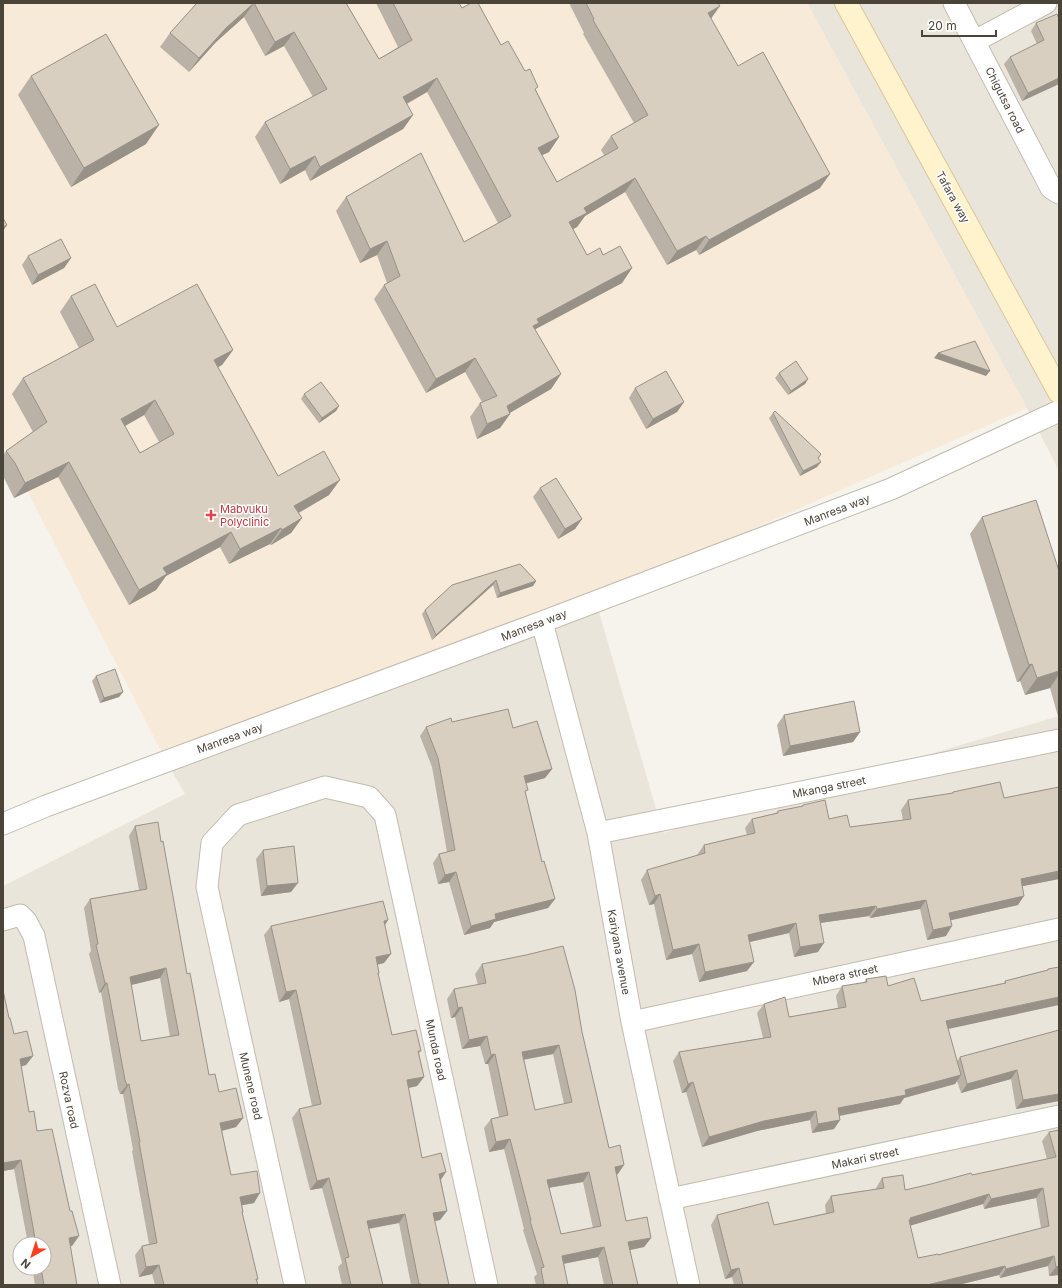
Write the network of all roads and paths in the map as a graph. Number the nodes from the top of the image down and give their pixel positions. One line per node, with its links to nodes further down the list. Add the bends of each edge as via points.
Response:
1 (846, 3): 6 (street, Tafara way)
2 (954, 3): 4 (street, Chigutsa road)
3 (1046, 3): 4 (street)
4 (975, 41): 5 (street, Chigutsa road, via 1051,188)
5 (1059, 193)
6 (1059, 392)
7 (1059, 411): 8 (street, Manresa way, via 891,489)
8 (542, 622): 11 (street, Manresa way); 12 (street, Kariyana avenue)
9 (1059, 740): 12 (street, Mkanga street)
10 (385, 815): 19 (street, Munene road, via 369,797 325,787 238,815 212,843 207,887); 20 (street, Munda road)
11 (3, 824)
12 (598, 833): 15 (street, Kariyana avenue)
13 (13, 919): 18 (street, Rozva road, via 30,928 34,936)
14 (1059, 930): 15 (street, Mbera street)
15 (632, 1022): 17 (street, Kariyana avenue)
16 (1059, 1116): 17 (street, Makari street)
17 (670, 1199): 21 (street, Kariyana avenue)
18 (110, 1285)
19 (295, 1285)
20 (487, 1285)
21 (689, 1285)

